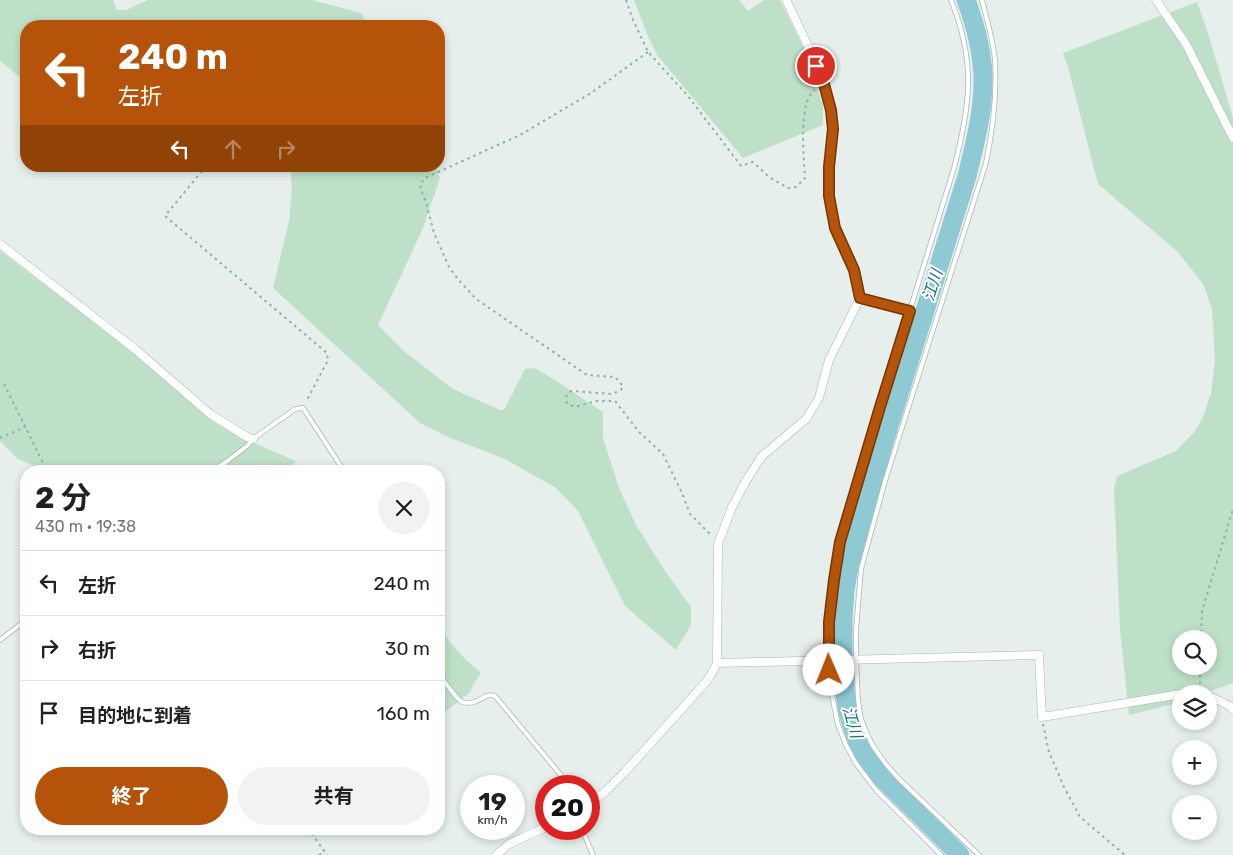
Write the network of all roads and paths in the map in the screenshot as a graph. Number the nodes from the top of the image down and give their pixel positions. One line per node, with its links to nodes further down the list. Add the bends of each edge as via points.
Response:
1 (626, 0): 6 (path)
2 (787, 0): 7 (street)
3 (951, 0): 14 (lane, via 967,63 963,132)
4 (982, 0): 29 (lane, via 990,32 996,86 992,136 885,481 861,569)
5 (1156, 0): 8 (street, via 1186,44)
6 (648, 52): 7 (path, via 688,96 741,166 753,162 788,188 796,187 805,178 806,102 812,92); 9 (path, via 590,93 520,135)
7 (824, 84): 13 (street, via 833,129 829,196 835,228 854,270)
8 (1233, 138)
9 (445, 169)
10 (201, 172): 16 (path, via 165,216 327,353 328,360)
11 (438, 172): 24 (path, via 425,178 420,184 421,190 434,233 457,278 476,298 587,375 616,377 623,386 612,394 572,391 565,398 575,407 596,400 616,401 639,432 663,454 690,514)
12 (0, 244): 19 (street, via 135,349 210,414)
13 (860, 298): 14 (lane); 24 (street, via 830,360 819,398 806,419 760,457 732,507)
14 (910, 311): 28 (lane, via 840,542 829,622)
15 (4, 384): 17 (path)
16 (303, 408): 19 (lane, via 295,409); 22 (lane)
17 (25, 427): 18 (path); 20 (path)
18 (0, 438)
19 (252, 439): 21 (lane)
20 (44, 465)
21 (221, 465)
22 (340, 465)
23 (1233, 509): 26 (path, via 1202,611)
24 (718, 544): 30 (street)
25 (20, 625): 27 (lane)
26 (1201, 630)
27 (0, 640)
28 (830, 660): 29 (street); 30 (street); 46 (lane, via 838,725 855,762 876,790)
29 (854, 660): 35 (street, via 1039,655); 47 (lane, via 862,719 873,746 899,779)
30 (717, 663): 37 (street, via 706,682)
31 (445, 682): 36 (lane, via 462,702 472,703 487,695 495,696)
32 (1172, 696): 35 (street)
33 (1217, 700): 34 (street)
34 (1233, 710)
35 (1042, 717): 48 (path, via 1049,752 1080,817)
36 (561, 775)
37 (600, 796)
38 (535, 832): 44 (street, via 509,844)
39 (312, 835): 41 (path)
40 (587, 840): 45 (lane)
41 (325, 851): 42 (path); 43 (path)
42 (319, 855)
43 (327, 855)
44 (496, 855)
45 (593, 855)
46 (941, 855)
47 (979, 855)
48 (1126, 855)

